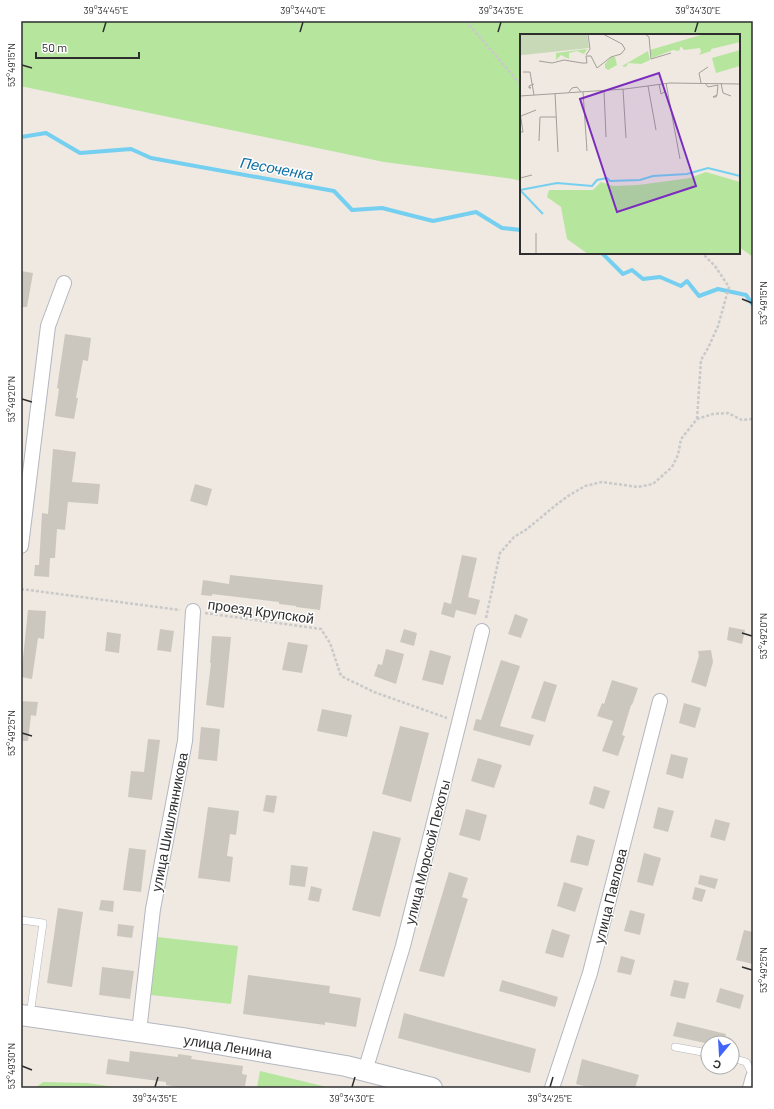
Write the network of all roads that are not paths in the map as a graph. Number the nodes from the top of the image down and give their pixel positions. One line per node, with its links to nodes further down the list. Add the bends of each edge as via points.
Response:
1 (64, 283): 2 (street, via 48,326)
2 (21, 546)
3 (193, 611): 8 (street, улица Шишлянникова, via 185,741 153,908)
4 (482, 631): 12 (street, улица Морской Пехоты, via 403,946)
5 (660, 701): 15 (street, улица Павлова, via 590,973)
6 (21, 920): 7 (lane, via 43,923)
7 (26, 1016): 8 (street, улица Ленина)
8 (139, 1032): 12 (street, улица Ленина)
9 (675, 1047): 10 (lane)
10 (700, 1052)
11 (740, 1060): 13 (lane, via 746,1062)
12 (365, 1070): 14 (street, улица Ленина)
13 (753, 1076): 16 (street)
14 (432, 1088)
15 (552, 1088)
16 (750, 1088)

